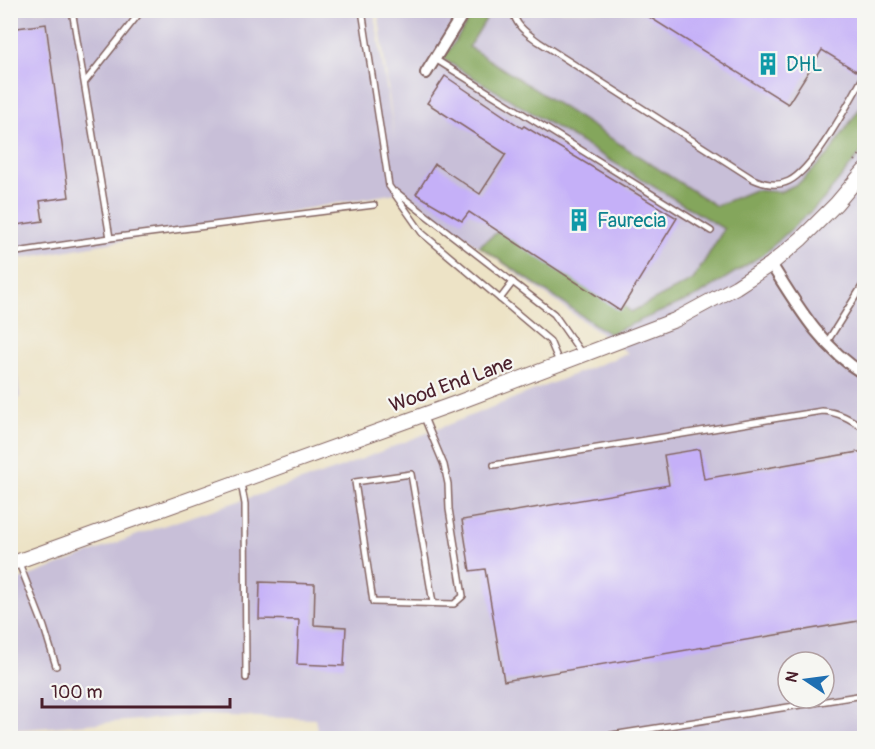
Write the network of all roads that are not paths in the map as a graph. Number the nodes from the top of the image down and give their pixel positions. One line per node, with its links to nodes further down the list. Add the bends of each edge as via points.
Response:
1 (72, 10): 9 (lane)
2 (142, 10): 9 (lane)
3 (362, 10): 11 (lane)
4 (465, 10): 6 (street)
5 (513, 10): 8 (lane, via 524,31 539,42 765,184 789,181 813,159)
6 (435, 59): 7 (street); 13 (lane)
7 (426, 73)
8 (864, 76)
9 (85, 82): 14 (lane)
10 (864, 171): 16 (street, Wood End Lane, via 801,239)
11 (389, 186): 17 (lane); 19 (lane, via 422,233)
12 (374, 205): 14 (lane)
13 (711, 231)
14 (110, 238): 15 (lane)
15 (10, 253)
16 (771, 264): 20 (street); 21 (street, Wood End Lane, via 685,315)
17 (513, 282): 19 (lane); 21 (lane, via 554,314)
18 (864, 283): 20 (lane)
19 (500, 299): 22 (lane, via 550,341)
20 (826, 343): 23 (street)
21 (579, 351): 22 (street, Wood End Lane)
22 (560, 363): 24 (street, Wood End Lane)
23 (864, 374)
24 (423, 415): 27 (street, Wood End Lane); 29 (lane, via 444,465 463,596 454,604)
25 (864, 428): 26 (lane, via 845,416 822,411)
26 (494, 465)
27 (241, 481): 28 (street, Wood End Lane); 31 (lane, via 245,504)
28 (15, 563): 30 (lane, via 44,627)
29 (433, 603): 29 (lane, via 411,474 355,482 373,602)
30 (56, 666)
31 (246, 678)
32 (864, 695): 33 (lane)
33 (593, 738)

